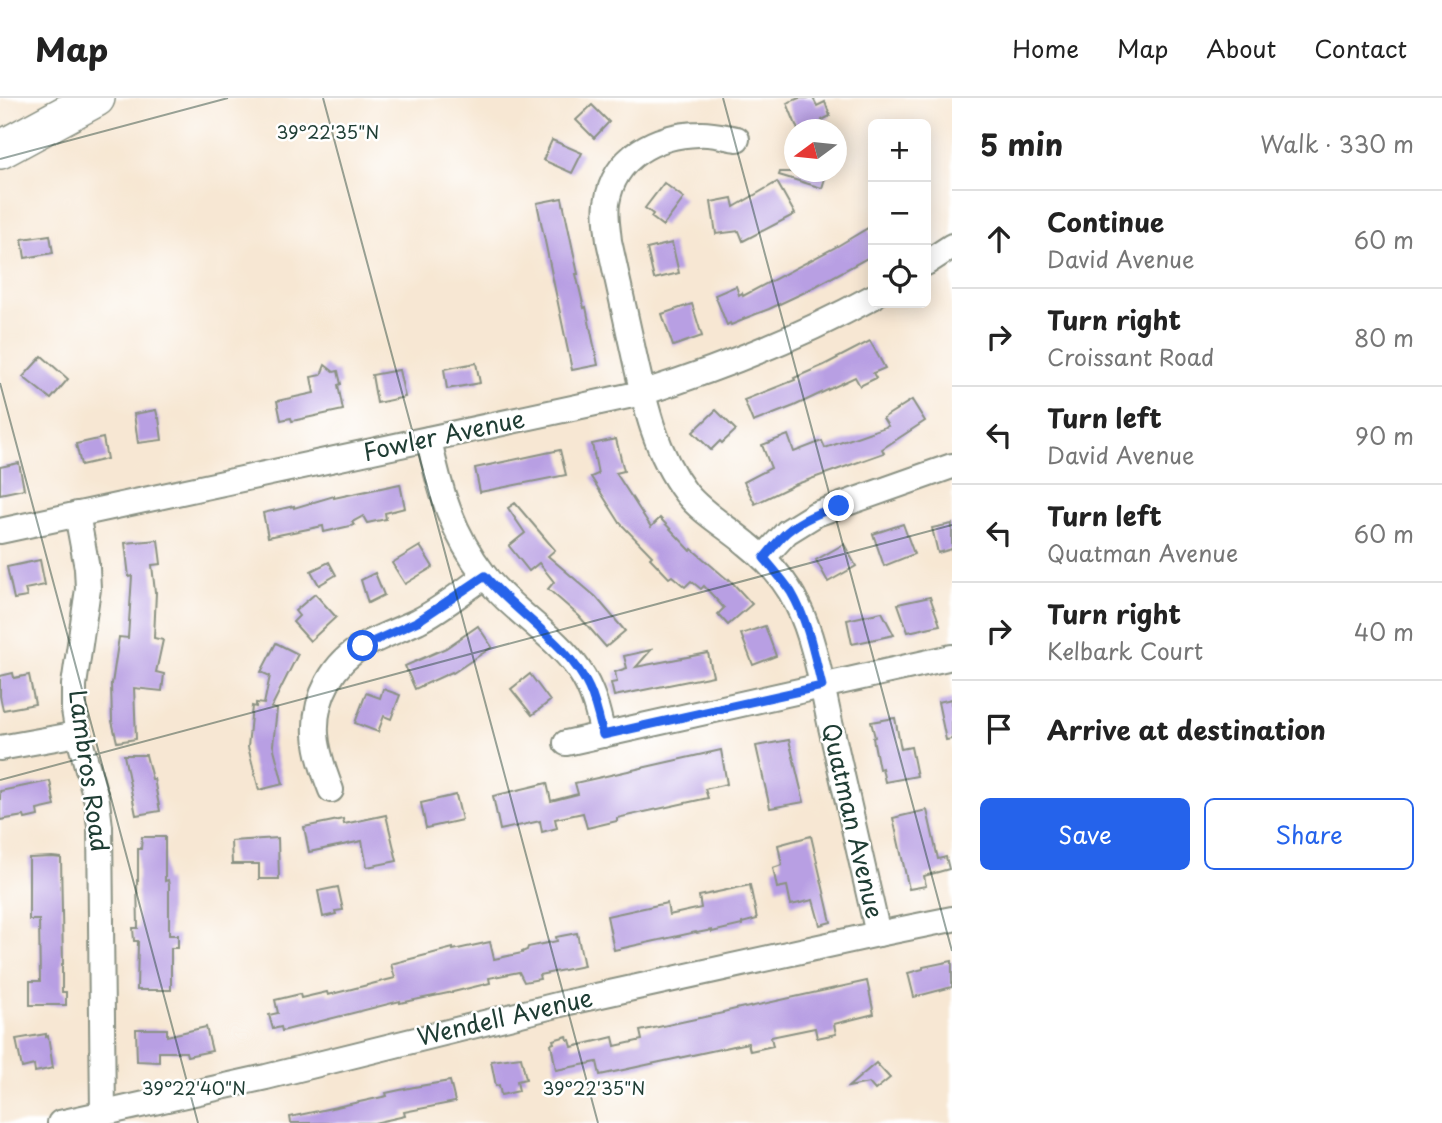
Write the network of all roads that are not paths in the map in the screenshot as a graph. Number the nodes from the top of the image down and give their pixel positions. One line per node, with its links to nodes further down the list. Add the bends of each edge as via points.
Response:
1 (96, 98): 3 (highway)
2 (737, 139): 7 (street, Quatman Avenue, via 702,134 655,142 630,159 611,187 606,203 609,241)
3 (0, 150)
4 (952, 246): 5 (street)
5 (931, 260)
6 (868, 300): 7 (street, Fowler Avenue, via 765,350)
7 (642, 393): 8 (street, Fowler Avenue); 12 (street, Quatman Avenue, via 653,433 687,495)
8 (429, 439): 10 (street, Fowler Avenue); 13 (street, via 454,526)
9 (952, 466): 12 (street, via 816,514 787,532)
10 (77, 514): 11 (street, Fowler Avenue); 16 (street, Lambros Road, via 88,589 74,685)
11 (0, 531)
12 (764, 558): 15 (street, Quatman Avenue, via 799,607)
13 (485, 576): 17 (street, via 579,669 597,707); 20 (street, via 418,621 363,646 332,674 316,715 322,766)
14 (952, 657): 15 (street)
15 (822, 686): 17 (street); 22 (street, Quatman Avenue)
16 (78, 734): 19 (street); 23 (street, Lambros Road, via 100,827)
17 (603, 735): 18 (street)
18 (566, 743)
19 (0, 748)
20 (331, 790)
21 (952, 919): 22 (street, Wendell Avenue)
22 (878, 934): 23 (street, Wendell Avenue, via 569,1002)
23 (103, 1114): 24 (street, Wendell Avenue)
24 (60, 1123)

